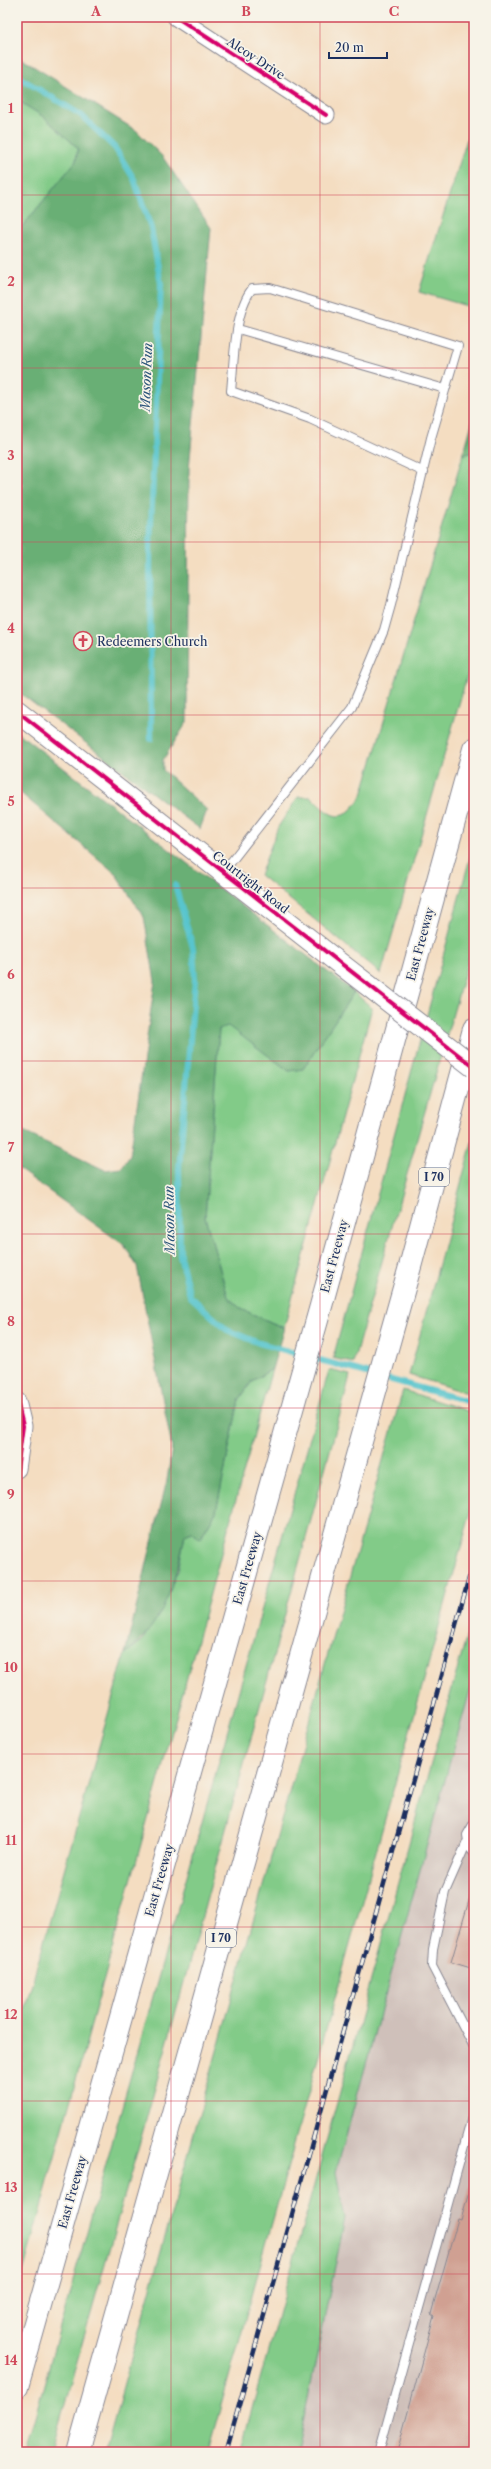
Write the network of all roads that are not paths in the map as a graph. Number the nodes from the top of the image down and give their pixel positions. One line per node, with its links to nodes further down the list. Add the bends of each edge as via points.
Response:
1 (176, 17): 2 (street, Alcoy Drive)
2 (326, 115)
3 (238, 329): 4 (lane); 4 (lane, via 252,288 270,288 458,346); 5 (lane, via 231,392 310,419)
4 (445, 389): 5 (lane)
5 (424, 472): 8 (lane, via 384,630 352,707)
6 (17, 711): 8 (street, Courtright Road)
7 (474, 748): 18 (highway, East Freeway, via 321,1306)
8 (223, 872): 10 (street, Courtright Road, bridge)
9 (474, 1029): 19 (highway, I 70)
10 (474, 1067)
11 (17, 1401): 12 (street, via 23,1426)
12 (17, 1469)
13 (474, 1823): 14 (lane, via 468,1829)
14 (467, 1842): 15 (lane); 16 (lane, via 444,1892 432,1966)
15 (474, 1853)
16 (474, 2047)
17 (474, 2110): 20 (lane)
18 (17, 2387)
19 (78, 2452)
20 (380, 2452)

